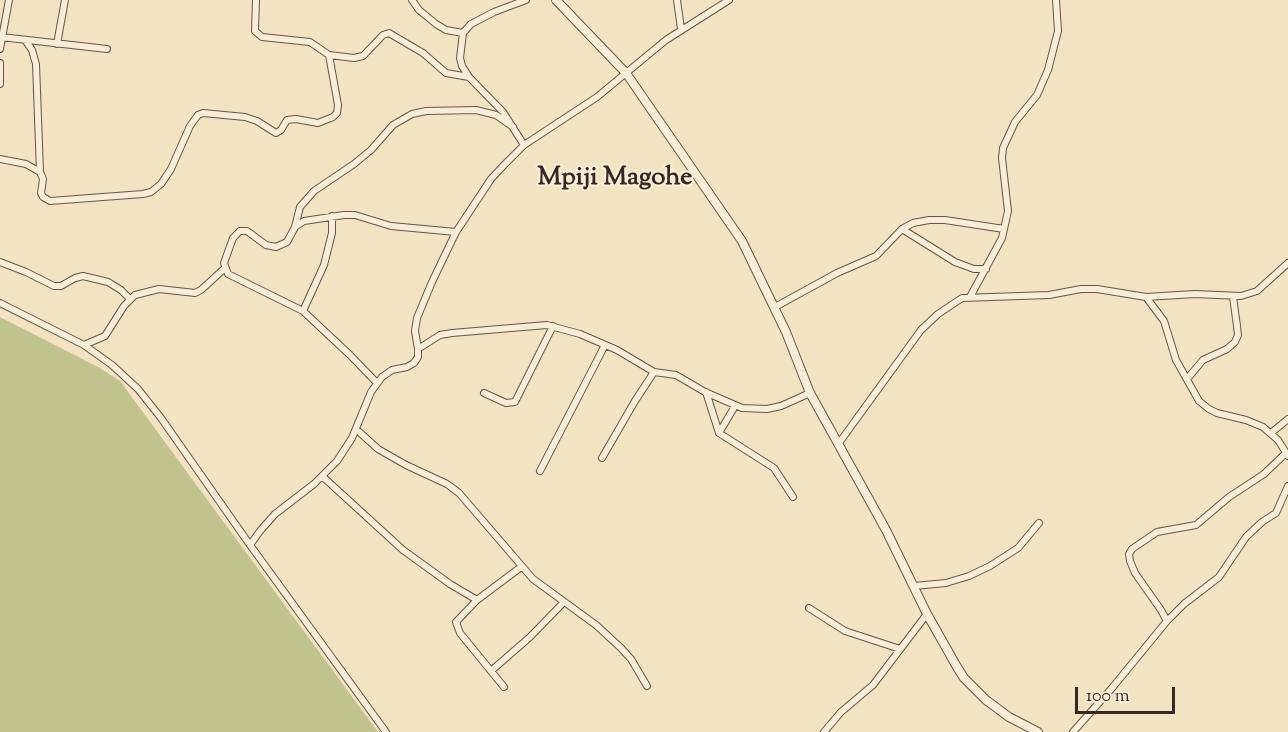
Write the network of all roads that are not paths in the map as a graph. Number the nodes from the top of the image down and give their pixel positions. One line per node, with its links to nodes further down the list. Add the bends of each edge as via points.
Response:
1 (9, 0): 12 (street)
2 (65, 0): 14 (street)
3 (256, 0): 17 (street, via 255,28 259,36 310,42)
4 (412, 0): 11 (street, via 441,28)
5 (526, 0): 11 (street, via 484,17)
6 (556, 0): 19 (street)
7 (677, 0): 10 (street)
8 (729, 0): 10 (street)
9 (1056, 0): 29 (street, via 1058,31 1048,70 1003,148 1008,211)
10 (681, 29): 19 (street)
11 (464, 33): 20 (street, via 460,58)
12 (1, 37): 13 (street); 15 (street)
13 (25, 40): 14 (street); 25 (street, via 36,64)
14 (57, 44): 16 (street)
15 (0, 49)
16 (107, 49)
17 (329, 55): 20 (street, via 363,56 382,35 389,33 415,47 446,73); 25 (street, via 337,113 318,123 287,120 276,133 245,117 198,115 161,184 151,192 50,201 41,193)
18 (0, 63): 21 (street)
19 (626, 73): 23 (street); 40 (street, via 733,226)
20 (469, 77): 22 (street)
21 (0, 84)
22 (513, 127): 23 (street); 27 (street, via 496,115 476,110 412,114 393,125 354,164 314,191 300,207)
23 (524, 145): 30 (street, via 491,179)
24 (0, 159): 25 (street)
25 (40, 172)
26 (332, 216): 27 (street, via 310,219); 30 (street, via 354,215 392,226); 41 (street, via 324,265)
27 (295, 227): 33 (street, via 287,242 276,247 240,231 233,238)
28 (902, 229): 29 (street, via 929,220); 34 (street, via 955,262); 40 (street, via 876,256)
29 (1004, 229): 34 (street)
30 (456, 232): 45 (street, via 417,318)
31 (0, 262): 38 (street, via 54,286 83,276 108,282)
32 (1288, 263): 37 (street, via 1257,291)
33 (225, 268): 38 (street, via 195,293 159,289); 41 (street, via 233,278)
34 (986, 269): 35 (street)
35 (970, 297): 36 (street, via 1022,297 1097,289); 57 (street, via 952,304 921,330)
36 (1146, 297): 37 (street); 47 (street, via 1164,321)
37 (1233, 297): 47 (street, via 1238,335 1235,342 1203,360)
38 (130, 299): 43 (street, via 105,336)
39 (0, 303): 43 (street)
40 (775, 307): 51 (street)
41 (303, 311): 48 (street)
42 (553, 326): 44 (street); 45 (street, via 440,335); 50 (street, via 515,402 506,403)
43 (84, 345): 65 (street, via 126,378 150,404)
44 (605, 345): 46 (street); 60 (street)
45 (418, 349): 48 (street, via 418,357 411,365 388,372)
46 (654, 372): 49 (street, via 676,375); 59 (street)
47 (1186, 379): 56 (street, via 1209,409 1254,423)
48 (376, 383): 54 (street)
49 (705, 392): 52 (street); 55 (street)
50 (484, 393)
51 (810, 393): 52 (street, via 767,409); 57 (street)
52 (735, 406): 55 (street)
53 (1288, 419): 56 (street)
54 (356, 429): 61 (street, via 346,448); 66 (street, via 378,449 459,493)
55 (719, 433): 63 (street, via 774,468)
56 (1271, 433): 58 (street)
57 (840, 443): 67 (street)
58 (1287, 454): 72 (street, via 1196,525 1156,532 1132,549 1129,554 1135,573)
59 (602, 458)
60 (540, 471)
61 (322, 476): 65 (street, via 275,514); 68 (street, via 404,550)
62 (1288, 486): 72 (street, via 1276,513 1246,537 1219,577)
63 (793, 497)
64 (1039, 523): 67 (street, via 1018,548 990,566 946,583)
65 (250, 545): 77 (street)
66 (521, 567): 68 (street); 69 (street)
67 (914, 586): 71 (street)
68 (477, 600): 74 (street, via 456,622 460,633)
69 (564, 602): 74 (street); 75 (street, via 621,648)
70 (809, 608): 73 (street, via 845,631)
71 (927, 614): 73 (street); 79 (street, via 974,689 1009,717)
72 (1167, 621): 80 (street)
73 (900, 649): 78 (street, via 873,685)
74 (491, 671): 76 (street)
75 (647, 686)
76 (504, 687)
77 (386, 732)
78 (824, 732)
79 (1038, 732)
80 (1073, 732)

